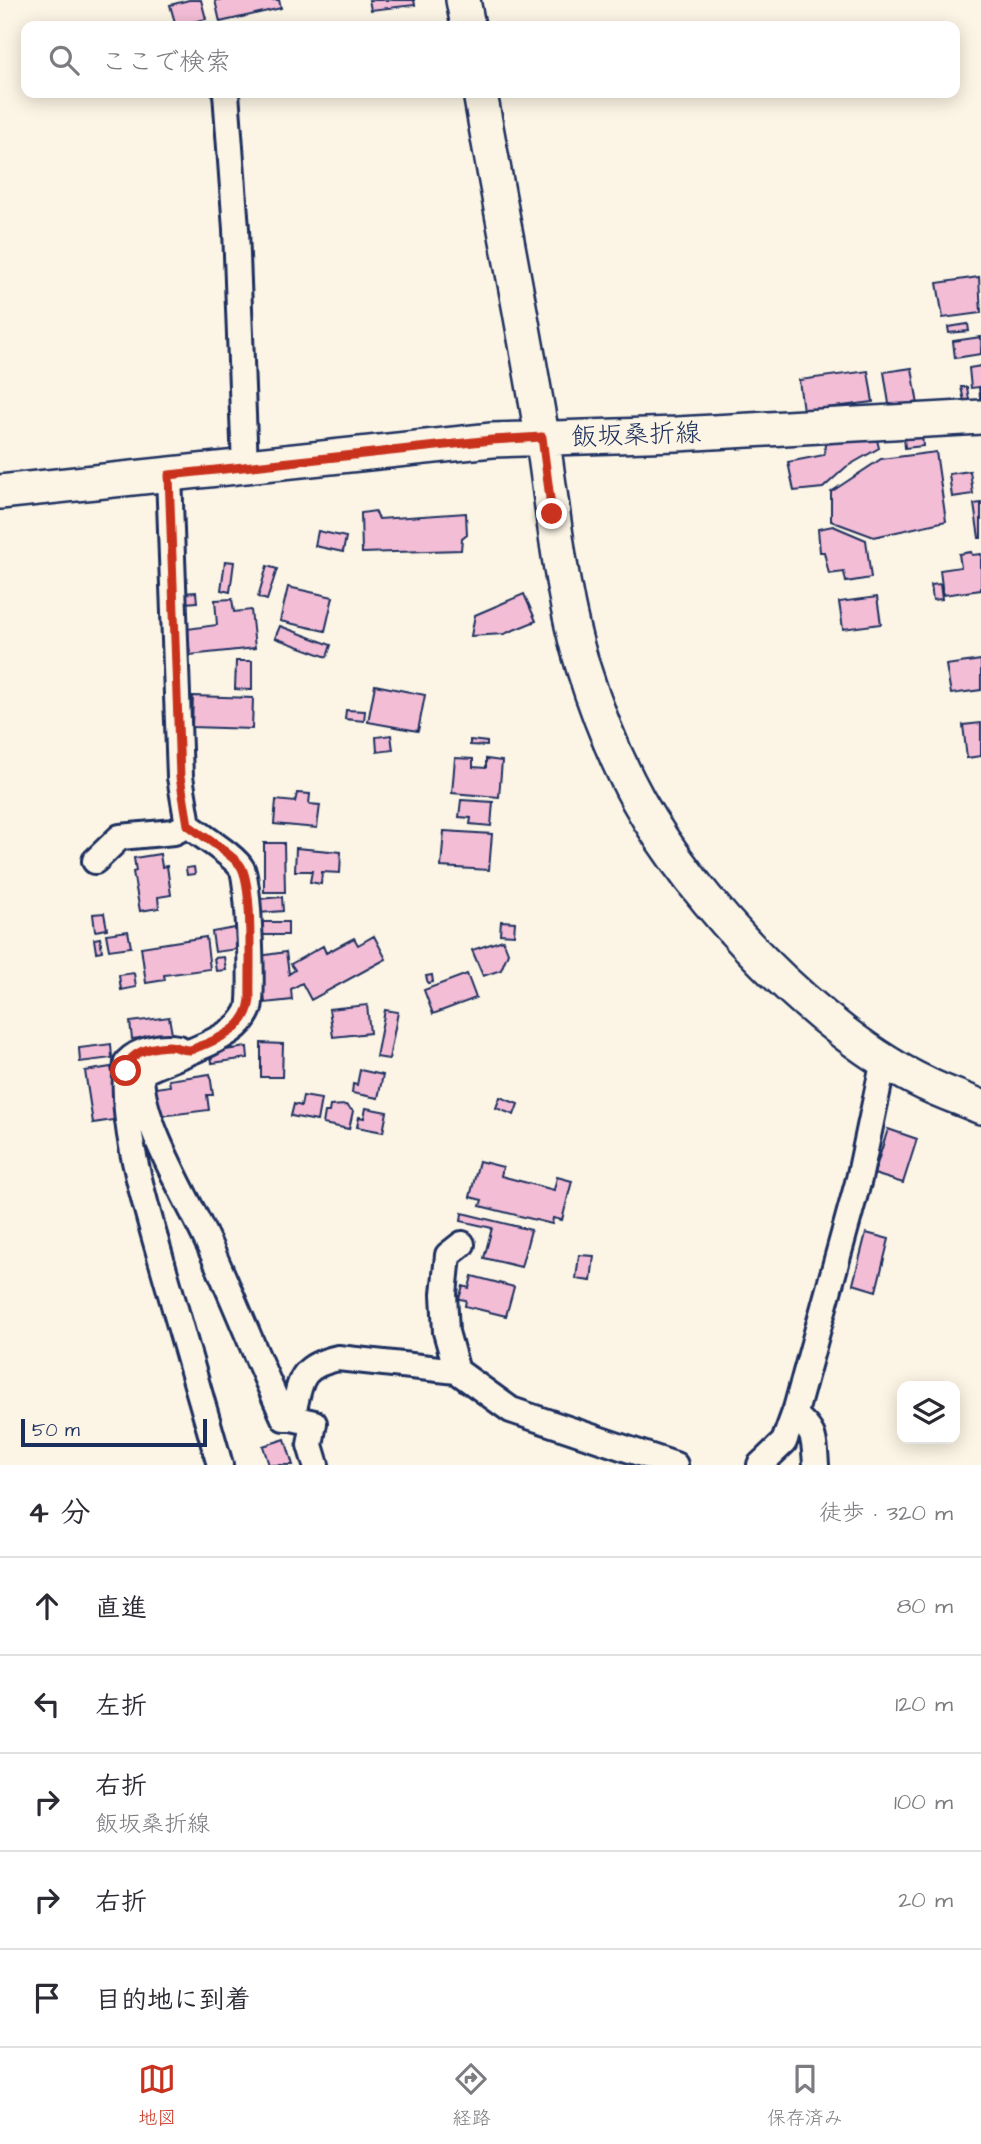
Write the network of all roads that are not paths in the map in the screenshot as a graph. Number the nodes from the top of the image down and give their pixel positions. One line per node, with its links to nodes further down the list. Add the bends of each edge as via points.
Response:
1 (463, 0): 2 (street)
2 (467, 21)
3 (226, 98): 7 (street)
4 (481, 98): 6 (street)
5 (981, 416): 6 (street, 飯坂桑折線)
6 (542, 437): 7 (street, 飯坂桑折線); 13 (street, via 565,592 582,664 638,801 732,928 825,1018)
7 (246, 467): 8 (street, 飯坂桑折線)
8 (169, 475): 9 (street, 飯坂桑折線); 10 (street, via 180,777)
9 (0, 492)
10 (188, 825): 11 (street, via 174,832 120,837); 12 (street, via 231,857 244,874 250,1000 234,1029)
11 (95, 861)
12 (190, 1050): 18 (street, via 145,1071 141,1076 144,1104 284,1418); 19 (street, via 169,1046 133,1055 124,1082 136,1162 155,1238)
13 (884, 1060): 14 (street); 17 (street, via 859,1179)
14 (981, 1107)
15 (462, 1244): 16 (street, via 448,1255 444,1294 446,1332)
16 (457, 1371): 18 (street, via 338,1358 322,1362 304,1373); 21 (street, via 510,1410)
17 (794, 1415): 22 (street, via 784,1442); 23 (street, via 813,1436)
18 (292, 1418): 20 (street, via 314,1423 310,1445)
19 (220, 1465)
20 (316, 1465)
21 (675, 1465)
22 (760, 1465)
23 (816, 1465)

